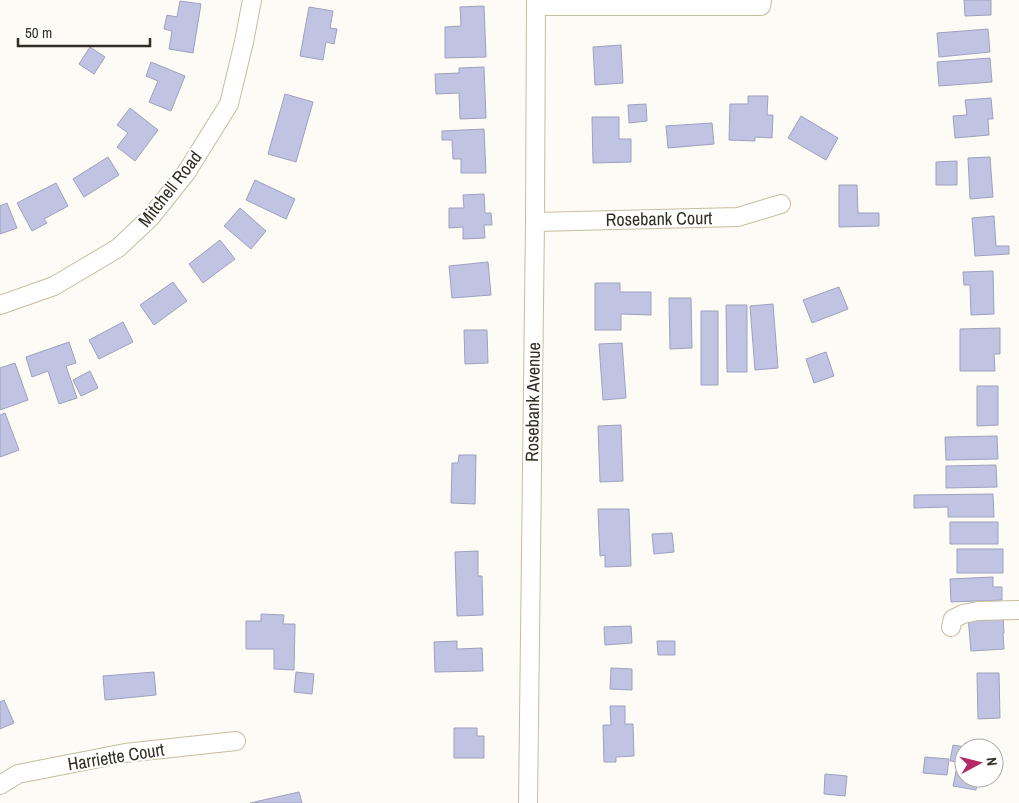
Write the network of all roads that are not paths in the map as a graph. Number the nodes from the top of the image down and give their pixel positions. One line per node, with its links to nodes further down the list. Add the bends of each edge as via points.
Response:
1 (252, 0): 6 (street, Mitchell Road, via 229,104 186,173 150,218 118,248 54,286)
2 (762, 0): 3 (street, via 761,6)
3 (536, 3): 5 (street, Rosebank Avenue)
4 (781, 204): 5 (street, Rosebank Court, via 738,217)
5 (535, 222): 11 (street, Rosebank Avenue)
6 (0, 305)
7 (1019, 610): 8 (street, via 963,614 953,619)
8 (951, 627)
9 (236, 741): 10 (street, Harriette Court, via 125,752 18,774)
10 (0, 785)
11 (528, 803)

